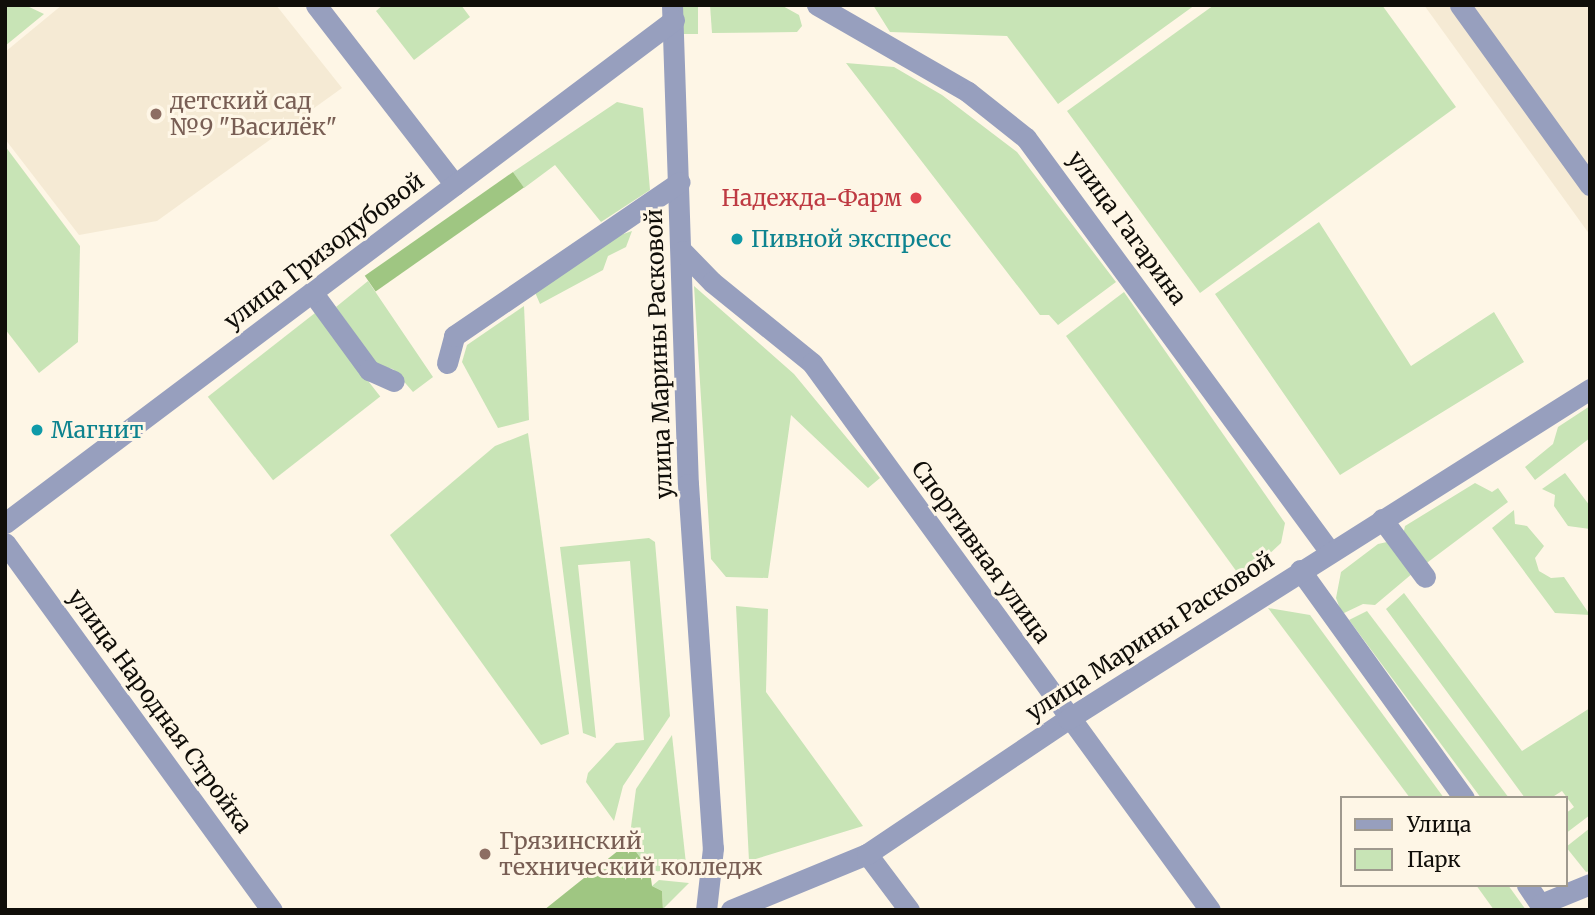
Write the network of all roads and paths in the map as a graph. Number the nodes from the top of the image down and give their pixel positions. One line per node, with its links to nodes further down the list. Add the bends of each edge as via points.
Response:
1 (316, 5): 6 (street)
2 (817, 5): 16 (street, улица Гагарина, via 968,92 1026,138)
3 (1460, 5): 7 (street)
4 (673, 13): 5 (street, улица Марины Расковой); 6 (street, улица Гризодубовой)
5 (680, 182): 8 (street, улица Марины Расковой); 10 (street, via 454,336)
6 (455, 185): 9 (street, улица Гризодубовой)
7 (1590, 185)
8 (682, 251): 19 (street, Спортивная улица, via 712,282 812,363); 26 (street, улица Марины Расковой, via 689,498 713,848)
9 (312, 292): 11 (street, via 369,370); 14 (street, улица Гризодубовой)
10 (447, 363)
11 (394, 381)
12 (1590, 389): 13 (street, улица Марины Расковой)
13 (1382, 519): 16 (street, улица Марины Расковой); 18 (street)
14 (5, 523)
15 (5, 543): 25 (street, улица Народная Стройка)
16 (1330, 552): 17 (street, улица Марины Расковой)
17 (1300, 570): 19 (street, улица Марины Расковой); 20 (street)
18 (1425, 577)
19 (1068, 719): 21 (street, улица Марины Расковой); 29 (street, Спортивная улица)
20 (1463, 796)
21 (867, 854): 27 (street, улица Марины Расковой); 28 (street)
22 (1590, 884): 24 (street)
23 (1528, 887): 24 (street)
24 (1542, 907)
25 (272, 910)
26 (706, 910)
27 (731, 910)
28 (909, 910)
29 (1210, 910)

